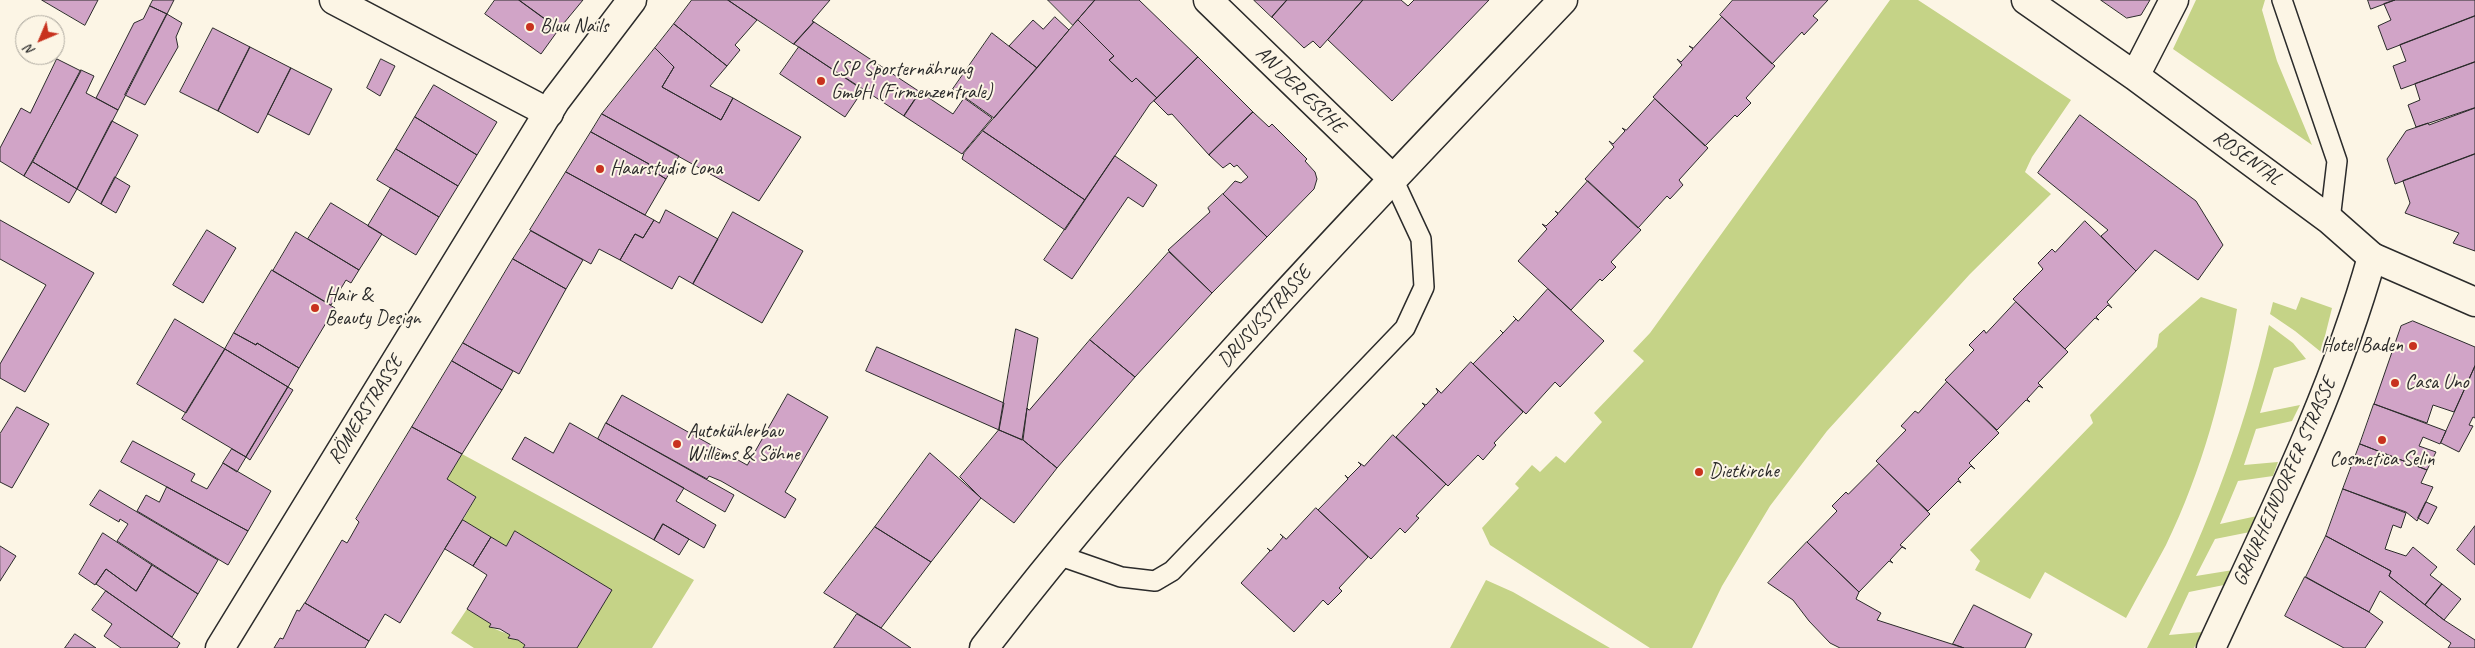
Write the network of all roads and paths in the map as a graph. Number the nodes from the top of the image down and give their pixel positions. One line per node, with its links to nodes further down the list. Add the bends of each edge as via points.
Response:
1 (334, 0): 9 (street)
2 (632, 0): 9 (street, RÖMERSTRASSE)
3 (1208, 0): 10 (street, AN DER ESCHE)
4 (1563, 0): 10 (street, DRUSUSSTRASSE)
5 (2026, 0): 8 (street, ROSENTAL)
6 (2174, 0): 8 (street)
7 (2282, 0): 11 (lane, via 2337,161)
8 (2135, 76): 11 (street, ROSENTAL)
9 (549, 113): 15 (street, RÖMERSTRASSE)
10 (1393, 179): 14 (street, DRUSUSSTRASSE, via 1247,334); 14 (lane, via 1421,239 1424,287 1405,328 1172,571 1155,581 1121,577)
11 (2330, 220): 12 (street, ROSENTAL)
12 (2372, 257): 13 (street, ROSENTAL); 17 (street, GRAURHEINDORFER STRASSE, via 2360,301 2318,416)
13 (2475, 302)
14 (1058, 555): 16 (street, DRUSUSSTRASSE)
15 (220, 648)
16 (984, 648)
17 (2211, 648)

